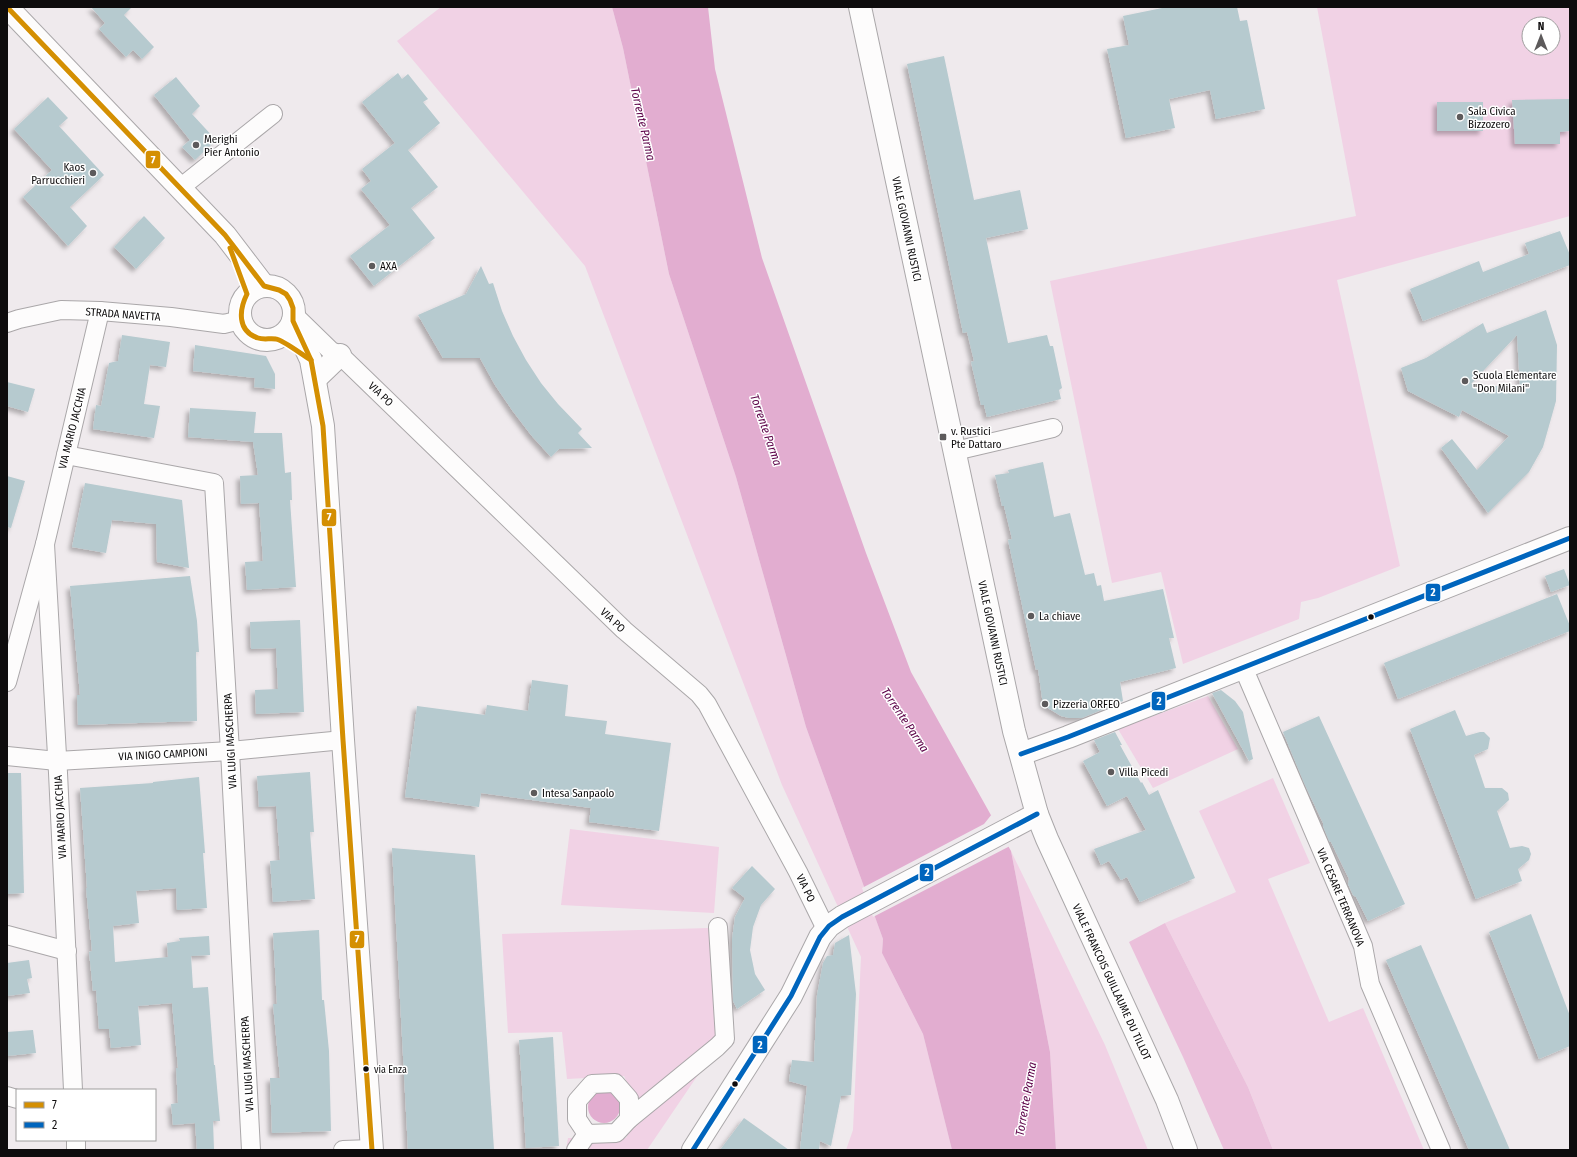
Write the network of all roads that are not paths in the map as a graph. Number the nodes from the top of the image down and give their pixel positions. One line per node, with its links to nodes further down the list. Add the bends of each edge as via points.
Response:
1 (7, 7): 4 (street)
2 (860, 7): 14 (street, VIALE GIOVANNI RUSTICI)
3 (273, 114): 4 (street)
4 (180, 188): 5 (street, via 225,235)
5 (255, 290): 7 (street, VIA PO, via 272,287 286,294 293,308); 8 (street, via 241,306)
6 (100, 311): 8 (street, STRADA NAVETTA, via 224,324); 9 (street, STRADA NAVETTA, via 61,310); 15 (street, VIA MARIO JACCHIA)
7 (293, 318): 10 (street, via 289,328); 11 (street, VIA PO, via 331,351); 12 (street, VIA PO)
8 (240, 320): 10 (street, via 250,335 268,341)
9 (7, 323)
10 (277, 338): 12 (street)
11 (340, 354): 12 (street); 26 (street, VIA PO, via 624,630 700,694 796,867)
12 (313, 369): 20 (street, via 323,426)
13 (1053, 428): 14 (street)
14 (955, 451): 22 (street, VIALE GIOVANNI RUSTICI)
15 (66, 455): 17 (street, VIA MARIO JACCHIA); 21 (street, VIA LUIGI MASCHERPA, via 214,483)
16 (1570, 538): 18 (street)
17 (45, 544): 19 (street, VIA MARIO JACCHIA); 24 (street, VIA MARIO JACCHIA)
18 (1243, 667): 22 (street); 39 (street, VIA CESARE TERRANOVA, via 1363,946 1370,984)
19 (7, 682)
20 (343, 740): 21 (street, VIA INIGO CAMPIONI); 33 (street)
21 (230, 750): 24 (street, VIA INIGO CAMPIONI); 34 (street, VIA LUIGI MASCHERPA)
22 (1021, 754): 25 (street, VIALE GIOVANNI RUSTICI)
23 (7, 756): 24 (street, VIA INIGO CAMPIONI)
24 (57, 761): 29 (street, VIA MARIO JACCHIA)
25 (1037, 814): 26 (street); 38 (street, VIALE FRANCOIS GUILLAUME DU TILLOT, via 1167,1100)
26 (834, 923): 37 (street, via 817,942 779,1015)
27 (718, 927): 31 (street, via 725,1039)
28 (7, 935): 29 (street)
29 (67, 951): 30 (street, VIA MARIO JACCHIA)
30 (73, 1089)
31 (629, 1119): 32 (street, via 616,1133); 32 (street, via 629,1099 615,1083 592,1084 577,1100 577,1119)
32 (588, 1134): 36 (street)
33 (372, 1149): 35 (street)
34 (251, 1150)
35 (343, 1150)
36 (576, 1150)
37 (693, 1150)
38 (1186, 1150)
39 (1441, 1150)

